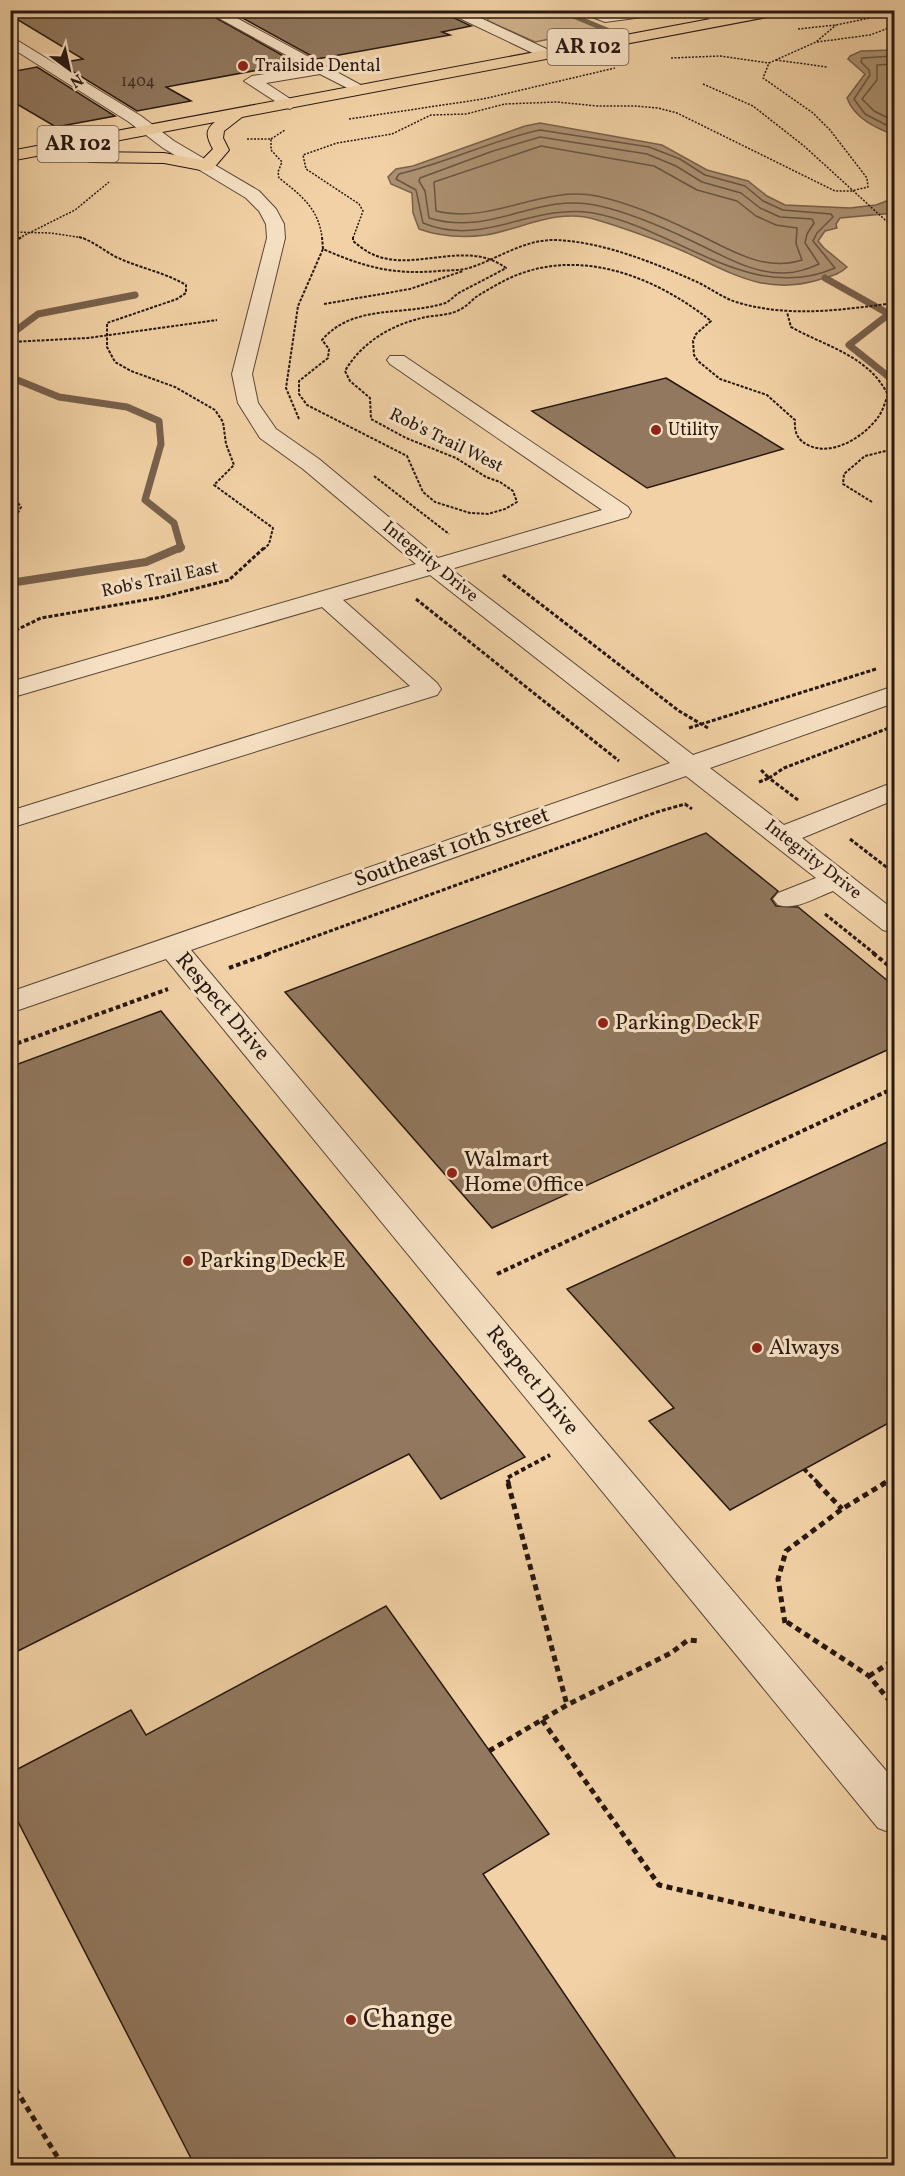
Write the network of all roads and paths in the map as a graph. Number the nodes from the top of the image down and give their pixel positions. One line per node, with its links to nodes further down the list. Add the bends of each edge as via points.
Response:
1 (211, 10): 19 (street)
2 (465, 10): 12 (street, via 460,14)
3 (581, 10): 4 (street, via 605,18)
4 (665, 10)
5 (698, 10): 7 (street)
6 (783, 10): 7 (main road, AR 102)
7 (725, 21): 12 (main road, AR 102)
8 (836, 25): 11 (path)
9 (894, 26): 11 (path, via 870,35)
10 (10, 40): 14 (street, Integrity Drive)
11 (816, 42): 15 (path)
12 (548, 55): 21 (main road, AR 102)
13 (670, 58): 17 (path, via 713,54)
14 (42, 60): 16 (street); 26 (street, Integrity Drive, via 135,119)
15 (775, 60): 17 (path); 18 (path)
16 (21, 62)
17 (768, 63): 31 (path, via 764,78 813,112 867,178 868,187)
18 (827, 67)
19 (323, 69): 21 (street); 22 (street, via 252,81)
20 (703, 84): 31 (path, via 753,106 804,146)
21 (362, 90): 22 (main road, AR 102)
22 (290, 104): 24 (main road, AR 102)
23 (422, 109): 25 (path)
24 (236, 114): 26 (main road, AR 102); 29 (main road, via 216,129 215,138 221,150)
25 (431, 115): 31 (path, via 466,114 531,101 658,108 677,113 815,183 835,191); 37 (path, via 392,134 337,143 303,154 306,170 359,204 363,211 353,241 368,254 402,259)
26 (146, 131): 28 (main road, AR 102); 29 (street, Integrity Drive)
27 (247, 139): 36 (path, via 271,139 270,152 282,162 279,178 312,206 323,227)
28 (10, 157): 29 (main road, via 164,158)
29 (206, 166): 53 (street, Integrity Drive, via 258,199 275,223 276,238 242,374 248,404 268,433)
30 (114, 177): 34 (path, via 94,197)
31 (851, 191): 32 (path)
32 (894, 228)
33 (10, 232): 34 (path)
34 (34, 233): 35 (path); 43 (path, via 89,240 108,254 149,266 186,285 186,293 177,299 107,323)
35 (10, 242)
36 (323, 249): 38 (path, via 390,274); 46 (path, via 298,306 286,388 298,418)
37 (492, 259): 38 (path); 41 (path, via 524,244 553,240 596,246 696,282 735,302); 41 (path, Rob's Trail West, via 506,268 445,304 339,324 322,340 329,350 328,358 299,381 299,394 307,405 407,456 423,492 435,502 470,513 488,514 505,509 517,502 513,491 456,458 406,438 371,418 370,398 350,381 345,371 349,362 383,334 418,318 457,311 497,284 532,270 564,264 595,266 642,281 702,312 711,321 693,341 698,361 720,379 767,395 795,420 798,438 808,445 837,448 877,419 888,395 885,385 859,361 791,327)
38 (469, 269): 40 (path, via 410,289)
39 (894, 303): 41 (path, via 815,313)
40 (324, 304)
41 (787, 312)
42 (217, 320): 43 (path)
43 (105, 337): 44 (path); 56 (path, Rob's Trail East, via 110,359 123,369 175,386 214,408 225,423 226,443 234,465 214,485 273,528 269,544 229,580 162,597 41,618)
44 (10, 342)
45 (397, 360): 52 (street, via 620,512)
46 (308, 425)
47 (894, 449): 50 (path, via 865,456 844,474 843,484)
48 (373, 475): 52 (path)
49 (10, 492): 51 (path, via 21,507)
50 (872, 502)
51 (10, 520)
52 (475, 554): 53 (street); 60 (path, via 679,711)
53 (433, 566): 55 (street); 66 (street, Integrity Drive)
54 (411, 595): 63 (path)
55 (325, 597): 58 (street); 70 (street, via 428,689)
56 (10, 633)
57 (883, 667): 60 (path)
58 (10, 690)
59 (894, 694): 66 (street, Southeast 10th Street)
60 (702, 724): 61 (path)
61 (680, 731)
62 (619, 752): 63 (path)
63 (612, 755): 64 (path)
64 (620, 762)
65 (755, 763): 67 (path, via 769,778)
66 (690, 765): 71 (street, Integrity Drive); 75 (street, Southeast 10th Street)
67 (752, 785)
68 (894, 790): 71 (street)
69 (698, 813): 76 (path, via 684,804 657,812)
70 (10, 820)
71 (782, 836): 72 (street, Integrity Drive)
72 (838, 879): 73 (street); 74 (street, Integrity Drive)
73 (794, 897): 77 (path)
74 (894, 924)
75 (172, 947): 79 (street, Southeast 10th Street); 83 (street, Respect Drive)
76 (235, 966)
77 (894, 970)
78 (163, 990): 80 (path)
79 (10, 1004)
80 (10, 1046)
81 (894, 1088): 82 (path)
82 (498, 1274)
83 (580, 1439): 89 (path, via 507,1478); 92 (street, Respect Drive)
84 (804, 1469): 85 (path)
85 (842, 1509)
86 (786, 1622): 88 (path)
87 (894, 1660): 88 (path)
88 (869, 1676): 90 (path)
89 (567, 1706)
90 (894, 1706)
91 (489, 1751): 93 (path, via 542,1720 659,1885)
92 (894, 1813)
93 (894, 1940)
94 (10, 2080): 95 (path)
95 (63, 2166)

